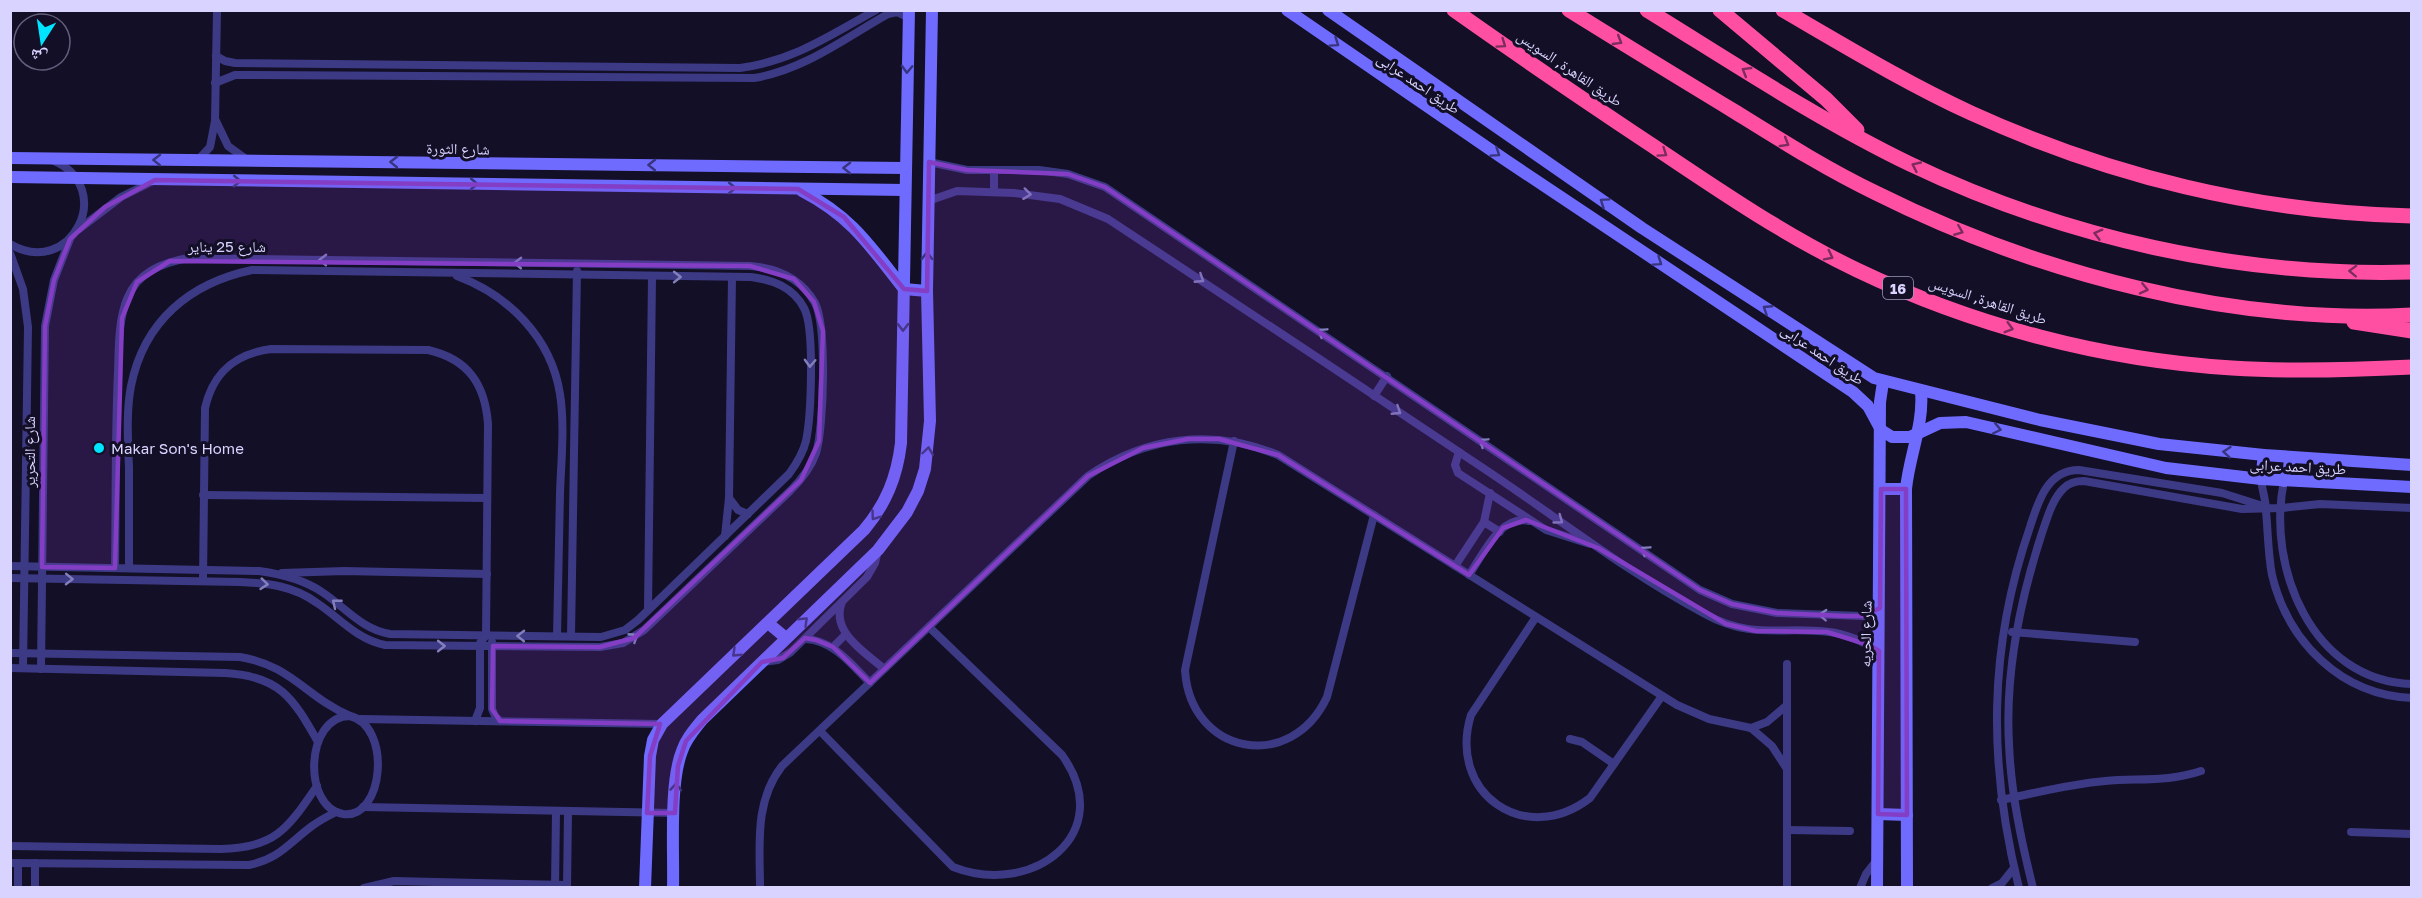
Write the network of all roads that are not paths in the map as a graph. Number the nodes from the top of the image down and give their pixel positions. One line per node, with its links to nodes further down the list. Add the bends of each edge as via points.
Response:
1 (217, 10): 12 (street)
2 (876, 10): 13 (street, via 796,54 740,68)
3 (932, 10): 23 (street)
4 (1287, 10): 66 (street, طريق احمد عرابى, one-way to 66, via 1853,392 1868,406)
5 (1328, 10): 57 (street, طريق احمد عرابى, one-way to 5, via 1642,228)
6 (1454, 10): 53 (highway, طريق القاهرة, السويس / 16, one-way to 53, via 1760,217 1849,266 1926,300 2034,335 2152,360 2263,370)
7 (1569, 10): 50 (highway, one-way to 50, via 1837,173 1953,228 2074,271 2157,292 2242,306)
8 (1647, 10): 17 (highway, one-way to 8)
9 (1720, 10): 17 (highway, via 1826,99)
10 (1783, 10): 36 (highway, via 1952,104 2081,158 2158,181 2236,198 2316,210)
11 (909, 14): 14 (street, via 888,14 804,63 754,78); 26 (street, one-way to 26)
12 (216, 56): 13 (street); 15 (street)
13 (235, 63): 14 (street)
14 (235, 75): 15 (street)
15 (215, 83): 16 (street)
16 (215, 121): 21 (street, via 210,147); 22 (street, via 228,146)
17 (1866, 142): 43 (highway, one-way to 17, via 2284,267 2158,249 2096,234 1997,201)
18 (10, 158): 19 (street, شارع الثورة)
19 (30, 158): 20 (street, شارع الثورة); 24 (street)
20 (45, 158): 21 (street, شارع الثورة, one-way to 20); 29 (street, via 63,165)
21 (198, 160): 22 (street, شارع الثورة)
22 (250, 160): 25 (street, شارع الثورة, one-way to 22)
23 (929, 162): 27 (street); 35 (street)
24 (10, 165)
25 (597, 165): 26 (street, شارع الثورة, one-way to 25); 31 (street)
26 (905, 168): 33 (street)
27 (994, 171): 34 (street); 54 (street, one-way to 27, via 1105,187 1068,174)
28 (10, 177): 29 (street)
29 (76, 178): 30 (street); 37 (street, شارع التحرير, via 85,205)
30 (155, 180): 31 (street, one-way to 31); 37 (street, via 113,202)
31 (597, 186): 32 (street, one-way to 32)
32 (798, 189): 33 (street); 48 (street, via 844,217 863,235)
33 (905, 190): 48 (street)
34 (994, 192): 35 (street, via 957,191); 59 (street, one-way to 59, via 1060,198 1108,219)
35 (928, 201): 49 (street, one-way to 35)
36 (2412, 216)
37 (73, 235): 38 (street, via 45,251 26,251); 56 (street, شارع التحرير, via 49,301)
38 (10, 244)
39 (10, 253): 55 (street, شارع التحرير, via 27,308)
40 (348, 261): 41 (street, شارع 25 يناير, one-way to 40); 42 (street); 63 (street, شارع 25 يناير, one-way to 63, via 188,258 152,269 137,282 122,318)
41 (577, 264): 45 (street); 102 (street, شارع 25 يناير, via 765,267 794,279 814,302 823,338 820,426 815,455 801,480)
42 (348, 272): 44 (street, شارع 25 يناير); 64 (street, شارع 25 يناير, via 252,270 195,291 164,318 143,350 131,385)
43 (2412, 272)
44 (451, 273): 45 (street, شارع 25 يناير); 61 (street, via 495,294 530,327 553,369)
45 (577, 276): 46 (street, شارع 25 يناير); 62 (street)
46 (652, 277): 47 (street, شارع 25 يناير, one-way to 47); 123 (street)
47 (732, 277): 87 (street); 93 (street, شارع 25 يناير, one-way to 93, via 766,279 789,289 804,308 810,332 808,426 803,451 789,474)
48 (904, 289): 49 (street); 125 (street, one-way to 125, via 902,443 894,481 864,530)
49 (927, 291): 100 (street, one-way to 49, via 908,512 925,469 930,421)
50 (2328, 314): 51 (highway); 52 (highway)
51 (2412, 315)
52 (2412, 331)
53 (2412, 367)
54 (1387, 376): 59 (street); 119 (street, one-way to 54)
55 (27, 378): 56 (street); 105 (street, شارع التحرير)
56 (44, 378): 107 (street, شارع التحرير)
57 (1883, 381): 58 (street, طريق احمد عرابى); 66 (street, شارع الحريه)
58 (1920, 391): 60 (street, طريق احمد عرابى); 67 (street, via 1922,410)
59 (1374, 396): 71 (street, one-way to 71)
60 (1972, 404): 65 (street, via 1964,411); 72 (street, طريق احمد عرابى, one-way to 60, via 2148,442)
61 (562, 410): 62 (street); 131 (street)
62 (574, 410): 132 (street)
63 (117, 422): 64 (street); 69 (street, شارع 25 يناير)
64 (128, 422): 70 (street, شارع 25 يناير)
65 (1966, 422): 67 (street, طريق احمد عرابى, via 1940,423); 77 (street, طريق احمد عرابى, one-way to 77, via 2166,468)
66 (1881, 430): 67 (street, طريق احمد عرابى, via 1898,438); 82 (street, شارع الحريه)
67 (1916, 435): 83 (street)
68 (1234, 441): 94 (street, via 1278,455); 94 (street, via 1185,670 1191,701 1204,721 1222,737 1252,746 1276,743 1298,734 1320,711 1327,697); 126 (street, via 1173,440 1128,453 1101,467)
69 (116, 451): 70 (street); 108 (street, شارع 25 يناير)
70 (129, 452): 109 (street, شارع 25 يناير)
71 (1459, 452): 84 (street, via 1455,465 1458,473); 99 (street, one-way to 99)
72 (2264, 455): 73 (street, طريق احمد عرابى); 77 (street)
73 (2290, 457): 74 (street, طريق احمد عرابى); 78 (street)
74 (2412, 465)
75 (2065, 472): 76 (street); 79 (street); 91 (street, via 2046,488)
76 (2102, 474): 80 (street); 88 (street, via 2222,494)
77 (2261, 479): 78 (street, طريق احمد عرابى); 88 (street)
78 (2284, 481): 81 (street, طريق احمد عرابى); 89 (street)
79 (2072, 483): 80 (street); 92 (street, via 2061,490)
80 (2100, 484): 88 (street, via 2235,507)
81 (2412, 487)
82 (1881, 489): 83 (street); 122 (street, شارع الحريه)
83 (1906, 489): 182 (street)
84 (1490, 493): 95 (street); 96 (street)
85 (204, 495): 86 (street); 86 (street, via 205,408 212,386 226,366 255,351 271,349 370,349 439,352 460,363 475,379 487,412); 110 (street)
86 (487, 498): 113 (street)
87 (729, 498): 93 (street, via 738,510); 98 (street)
88 (2266, 508): 89 (street); 153 (street, via 2272,573 2282,605 2302,640)
89 (2282, 508): 90 (street, via 2320,504); 146 (street, via 2282,541 2292,589 2311,626)
90 (2412, 508)
91 (2037, 509): 92 (street); 127 (street)
92 (2049, 513): 128 (street)
93 (748, 514): 98 (street, شارع 25 يناير)
94 (1374, 515): 106 (street)
95 (1484, 522): 97 (street); 106 (street)
96 (1531, 522): 97 (street, via 1516,520); 99 (street)
97 (1500, 531): 114 (street)
98 (725, 536): 101 (street, شارع 25 يناير)
99 (1598, 548): 121 (street)
100 (878, 550): 120 (street, via 870,573); 134 (street, one-way to 100)
101 (709, 552): 102 (street); 103 (street, شارع 25 يناير)
102 (717, 560): 111 (street, شارع 25 يناير)
103 (697, 563): 111 (street); 123 (street, شارع 25 يناير)
104 (10, 566): 105 (street)
105 (25, 566): 107 (street); 116 (street, شارع التحرير)
106 (1455, 566): 114 (street)
107 (42, 567): 108 (street); 117 (street, شارع التحرير)
108 (115, 568): 109 (street)
109 (129, 568): 110 (street)
110 (203, 569): 112 (street); 118 (street)
111 (706, 571): 139 (street, شارع 25 يناير, one-way to 111, via 634,638)
112 (275, 573): 113 (street); 130 (street, one-way to 112, via 379,632 320,591)
113 (487, 574): 130 (street)
114 (1469, 575): 124 (street)
115 (10, 578): 116 (street)
116 (24, 578): 117 (street); 143 (street, شارع التحرير)
117 (42, 579): 118 (street, one-way to 118); 144 (street, شارع التحرير)
118 (203, 581): 137 (street, one-way to 137, via 262,583 290,589 316,601 358,635 375,643)
119 (1691, 583): 121 (street); 122 (street, one-way to 119, via 1863,616 1776,613 1732,604)
120 (842, 601): 129 (street, via 839,618); 135 (street)
121 (1686, 603): 141 (street, via 1715,620 1746,630 1827,632 1859,640)
122 (1880, 608): 141 (street, شارع الحريه)
123 (648, 610): 133 (street, شارع 25 يناير, via 632,625)
124 (1536, 617): 157 (street); 169 (street, via 1471,715 1465,745 1472,775 1503,809 1548,818 1564,814 1590,798)
125 (768, 623): 134 (street); 164 (street, one-way to 164)
126 (929, 627): 152 (street); 194 (street, via 1062,755 1076,778 1081,805 1077,831 1063,855)
127 (2003, 631): 128 (street); 174 (street, via 1996,717)
128 (2017, 632): 136 (street); 173 (street, via 2008,708)
129 (846, 634): 140 (street); 152 (street)
130 (486, 635): 131 (street, one-way to 130); 137 (street); 138 (street)
131 (557, 636): 132 (street)
132 (571, 636): 133 (street)
133 (610, 636): 139 (street)
134 (786, 638): 147 (street)
135 (804, 639): 140 (street); 147 (street, via 783,658)
136 (2135, 642)
137 (480, 646): 138 (street); 162 (street, via 480,708)
138 (492, 646): 139 (street); 163 (street, via 492,709)
139 (612, 646)
140 (833, 647): 155 (street)
141 (1880, 651): 181 (street, شارع الحريه)
142 (10, 653): 143 (street)
143 (23, 653): 144 (street); 150 (street, شارع التحرير)
144 (41, 653): 145 (street); 151 (street, شارع التحرير)
145 (240, 657): 154 (street); 160 (street, via 278,668)
146 (2339, 657): 153 (street); 156 (street, via 2366,675)
147 (762, 662): 180 (street, one-way to 147, via 678,766 686,741 702,720)
148 (1787, 664): 159 (street)
149 (10, 668): 150 (street)
150 (23, 668): 151 (street)
151 (41, 669): 154 (street)
152 (884, 669): 155 (street)
153 (2330, 670): 158 (street, via 2361,688 2386,696)
154 (240, 674): 168 (street, via 273,683 286,693)
155 (870, 683): 166 (street)
156 (2412, 684)
157 (1662, 696): 165 (street, via 1694,713); 169 (street)
158 (2412, 698)
159 (1787, 705): 165 (street, via 1767,722); 170 (street)
160 (350, 716): 161 (street); 168 (street, via 330,723)
161 (360, 719): 162 (street); 175 (street, via 372,735 378,763 376,782)
162 (475, 721): 163 (street)
163 (500, 721): 164 (street)
164 (662, 724): 179 (street, via 650,756)
165 (1751, 728): 170 (street, via 1772,746)
166 (819, 731): 195 (street, via 953,867 977,880); 204 (street, via 782,766 765,797 760,821)
167 (1570, 739): 169 (street, via 1582,742)
168 (318, 742): 172 (street, via 314,768)
169 (1614, 764)
170 (1787, 769): 183 (street)
171 (2201, 771): 173 (street, via 2164,780 2105,781)
172 (317, 786): 176 (street); 188 (street, via 291,822 252,847)
173 (2014, 797): 174 (street); 211 (street)
174 (2001, 800): 193 (street)
175 (363, 807): 176 (street, via 353,813); 177 (street)
176 (336, 812): 192 (street, via 312,826 282,852 259,863)
177 (556, 812): 178 (street); 197 (street)
178 (568, 812): 179 (street); 198 (street)
179 (647, 813): 180 (street); 202 (street)
180 (675, 813): 203 (street)
181 (1878, 814): 182 (street); 189 (street, شارع الحريه)
182 (1908, 815): 208 (street)
183 (1787, 830): 184 (street); 205 (street)
184 (1850, 831)
185 (2351, 832): 186 (street)
186 (2412, 834)
187 (10, 846): 188 (street)
188 (135, 848): 192 (street)
189 (1877, 859): 206 (street); 207 (street, شارع الحريه)
190 (14, 863): 191 (street); 199 (street)
191 (35, 863): 192 (street); 200 (street)
192 (134, 864)
193 (2014, 868): 209 (street, via 2002,883); 210 (street)
194 (1037, 876)
195 (1017, 882)
196 (481, 886): 197 (street); 201 (street, via 394,881)
197 (555, 886): 198 (street)
198 (567, 886)
199 (18, 888)
200 (35, 888)
201 (364, 888)
202 (645, 888)
203 (673, 888)
204 (760, 888)
205 (1787, 888)
206 (1860, 888)
207 (1876, 888)
208 (1906, 888)
209 (1992, 888)
210 (2019, 888)
211 (2033, 888)

